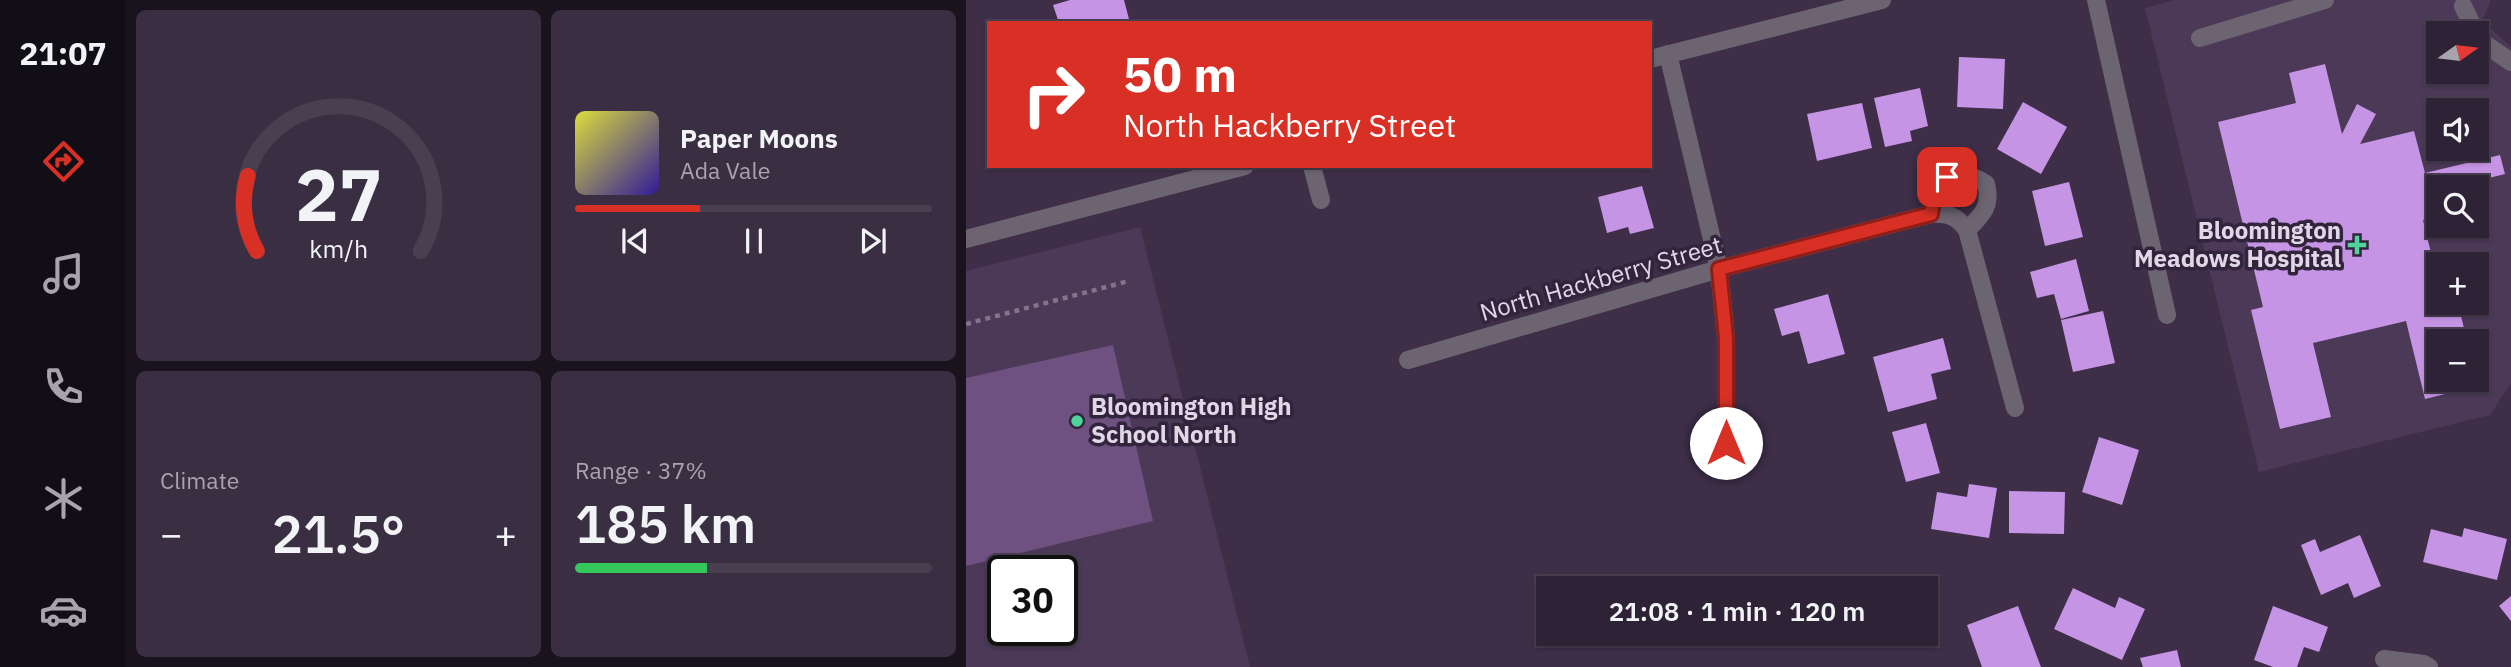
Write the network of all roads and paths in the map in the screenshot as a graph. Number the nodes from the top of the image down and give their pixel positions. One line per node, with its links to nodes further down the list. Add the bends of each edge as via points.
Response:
1 (1882, 0): 8 (street)
2 (2096, 0): 18 (street)
3 (2325, 0): 6 (street)
4 (2463, 6): 5 (street)
5 (2470, 21)
6 (2200, 38)
7 (2489, 47): 9 (street)
8 (1659, 57): 16 (street)
9 (2511, 62)
10 (1237, 168): 15 (street)
11 (1313, 168): 12 (street)
12 (1321, 201)
13 (1931, 214): 14 (street, via 1953,215); 14 (street, via 1940,181 1956,174 1977,178 1986,184 1988,204); 16 (street, North Hackberry Street)
14 (1967, 230): 21 (street)
15 (966, 239)
16 (1719, 269): 20 (street, North Hackberry Street); 22 (street, via 1726,338)
17 (1129, 281): 19 (path)
18 (2167, 315)
19 (966, 324)
20 (1408, 360)
21 (2015, 408)
22 (1726, 443)
23 (2384, 659): 24 (street)
24 (2429, 667)

